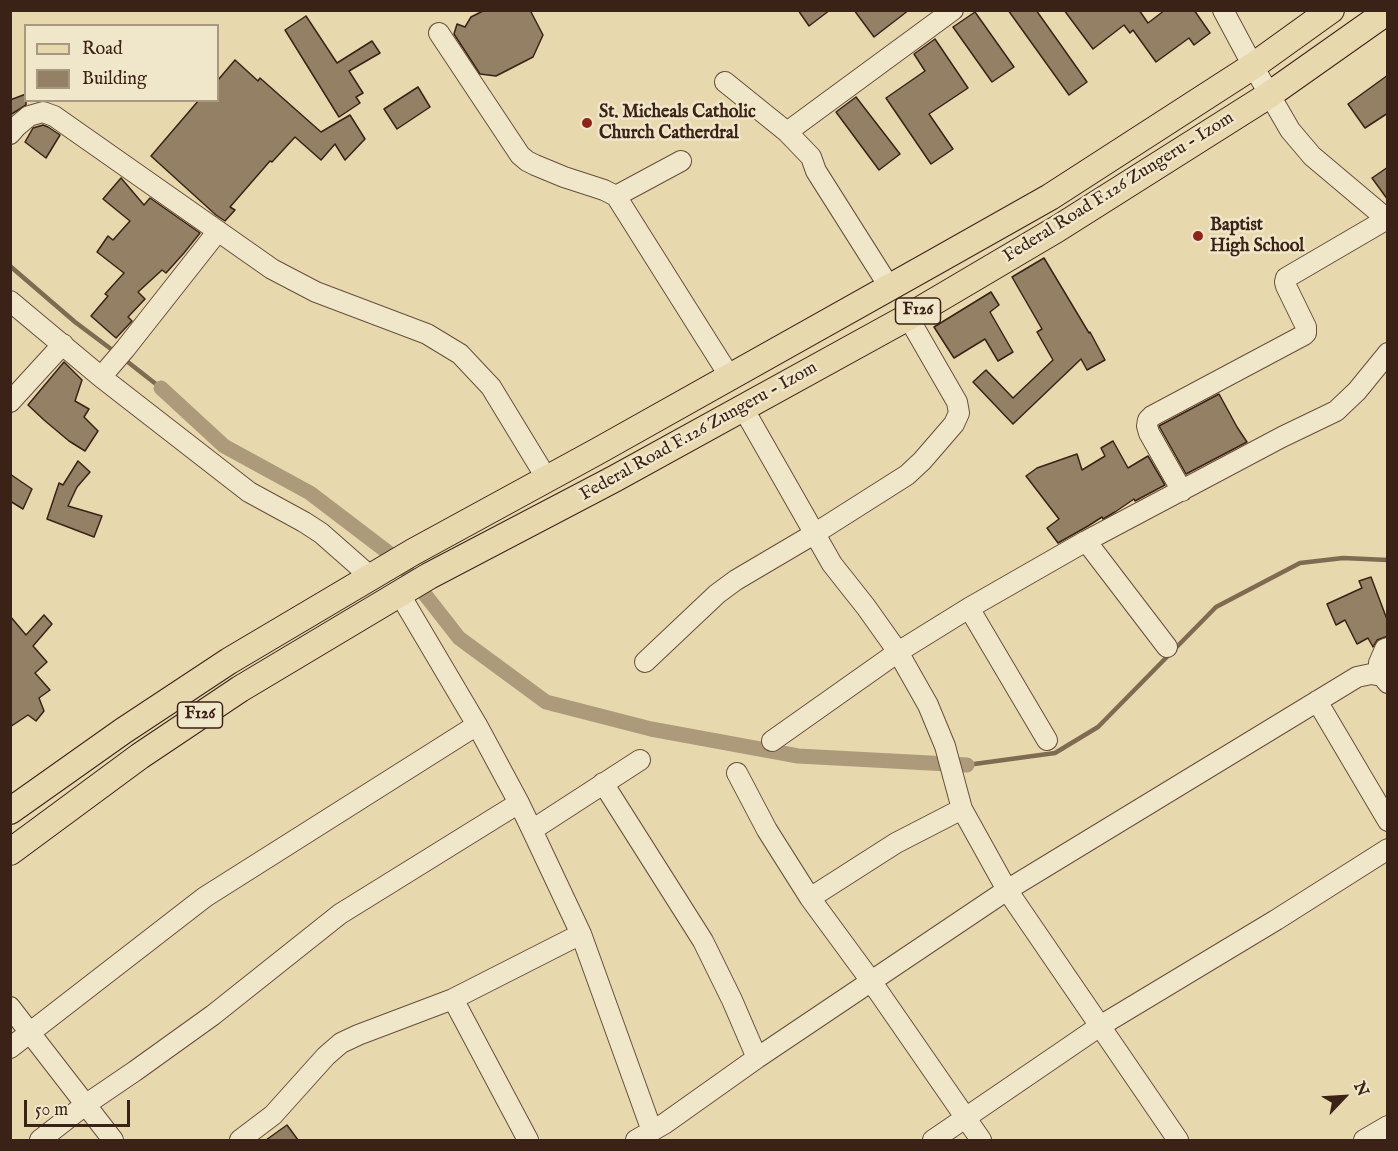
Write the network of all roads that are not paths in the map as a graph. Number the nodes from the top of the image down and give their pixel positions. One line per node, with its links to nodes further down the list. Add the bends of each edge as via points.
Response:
1 (952, 10): 9 (street)
2 (1223, 10): 6 (street)
3 (1331, 10): 6 (main road, Federal Road F.126 Zungeru - Izom / F126)
4 (1388, 11): 8 (main road, Federal Road F.126 Zungeru - Izom / F126)
5 (439, 33): 12 (street, via 520,155 535,165)
6 (1253, 66): 8 (street); 15 (main road, Federal Road F.126 Zungeru - Izom / F126, via 1050,197)
7 (725, 82): 9 (street)
8 (1269, 95): 13 (street, via 1290,130 1312,156); 17 (main road, Federal Road F.126 Zungeru - Izom / F126, via 1057,229)
9 (787, 132): 15 (street, via 811,157)
10 (10, 134): 14 (street, via 29,116 43,112 54,116)
11 (681, 161): 12 (street)
12 (615, 196): 21 (street)
13 (1387, 219): 27 (street, via 1286,278 1286,286 1306,327 1304,335 1148,420 1149,433)
14 (218, 231): 20 (street); 25 (street, via 272,269 316,292 427,334 460,354 491,387)
15 (890, 288): 21 (main road, Federal Road F.126 Zungeru - Izom / F126)
16 (10, 301): 18 (street)
17 (908, 317): 23 (main road, Federal Road F.126 Zungeru - Izom / F126); 28 (street, via 957,402 959,413 954,424 907,475)
18 (63, 344): 20 (street); 22 (street)
19 (1388, 353): 27 (street, via 1336,411)
20 (107, 371): 30 (street, via 249,492 321,533)
21 (730, 377): 24 (main road, Federal Road F.126 Zungeru - Izom / F126)
22 (10, 402)
23 (743, 408): 26 (main road, Federal Road F.126 Zungeru - Izom / F126); 28 (street)
24 (598, 451): 25 (main road, Federal Road F.126 Zungeru - Izom / F126); 26 (main road)
25 (547, 479): 30 (main road, Federal Road F.126 Zungeru - Izom / F126)
26 (614, 479): 31 (main road, Federal Road F.126 Zungeru - Izom / F126)
27 (1182, 491): 29 (street)
28 (814, 534): 35 (street); 36 (street, via 717,594)
29 (1086, 541): 32 (street); 33 (street)
30 (374, 575): 45 (main road, Federal Road F.126 Zungeru - Izom / F126, via 229,661)
31 (401, 591): 39 (street); 51 (main road, Federal Road F.126 Zungeru - Izom / F126, via 240,688)
32 (969, 608): 35 (street); 40 (street)
33 (1167, 647)
34 (1388, 648): 37 (street, via 1379,663)
35 (898, 651): 41 (street); 47 (street, via 933,715)
36 (645, 662)
37 (1384, 680): 38 (street, via 1371,674 1357,677)
38 (1317, 701): 48 (street); 52 (street)
39 (477, 725): 46 (street); 59 (street, via 205,897)
40 (1047, 740)
41 (772, 741)
42 (640, 760): 44 (street)
43 (737, 773): 53 (street)
44 (603, 783): 49 (street); 61 (street, via 703,941)
45 (13, 803)
46 (519, 803): 49 (street); 62 (street, via 340,914 213,1015)
47 (962, 809): 52 (street); 53 (street, via 896,843)
48 (1388, 821)
49 (532, 830): 54 (street)
50 (1388, 849): 58 (street)
51 (10, 852)
52 (1006, 890): 55 (street); 58 (street)
53 (810, 898): 55 (street)
54 (581, 934): 56 (street); 65 (street)
55 (871, 981): 61 (street); 63 (street)
56 (453, 999): 68 (street, via 341,1043 273,1114); 69 (street)
57 (10, 1007): 59 (street)
58 (1100, 1026): 63 (street); 72 (street)
59 (30, 1033): 60 (street); 62 (street)
60 (10, 1048)
61 (757, 1058): 65 (street)
62 (85, 1106): 66 (street); 67 (street)
63 (965, 1119): 70 (street); 71 (street)
64 (1388, 1126): 73 (street)
65 (656, 1134)
66 (40, 1140)
67 (113, 1140)
68 (240, 1140)
69 (528, 1140)
70 (933, 1140)
71 (981, 1140)
72 (1178, 1140)
73 (1364, 1140)

